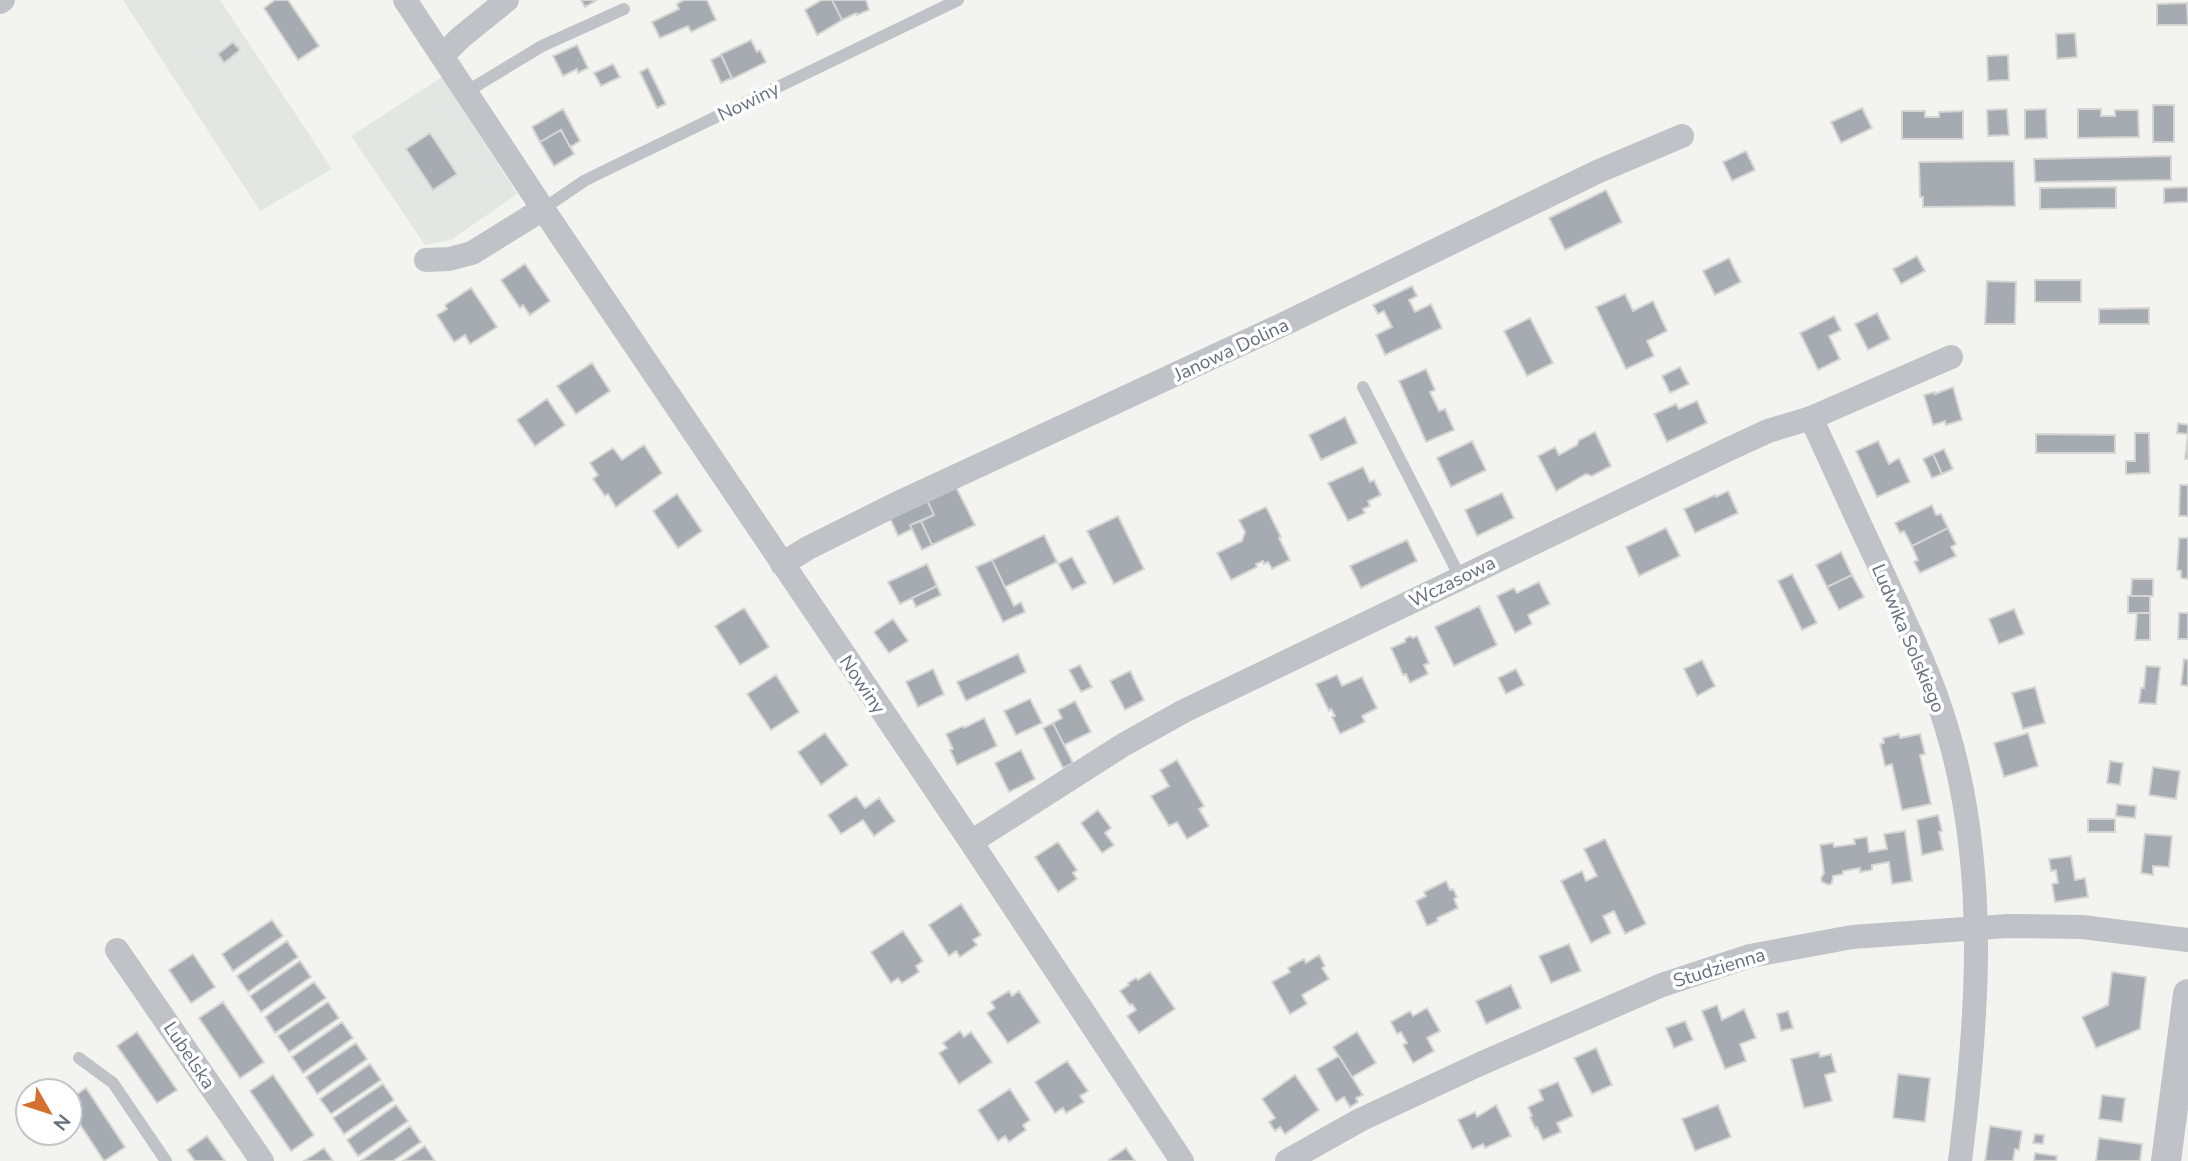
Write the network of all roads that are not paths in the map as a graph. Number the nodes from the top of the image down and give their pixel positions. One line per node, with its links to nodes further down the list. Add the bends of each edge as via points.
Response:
1 (405, 0): 5 (street, Nowiny)
2 (507, 0): 5 (street)
3 (958, 0): 8 (lane, Nowiny, via 584,181)
4 (624, 9): 6 (lane, via 542,46)
5 (442, 56): 6 (street, Nowiny)
6 (466, 92): 8 (street, Nowiny)
7 (1682, 136): 13 (street, Janowa Dolina, via 896,504)
8 (543, 209): 9 (street, via 472,253); 13 (street, Nowiny)
9 (426, 260)
10 (1951, 357): 12 (street, Wczasowa)
11 (1363, 387): 14 (lane)
12 (1811, 418): 14 (street, Wczasowa, via 1768,431); 16 (street, Ludwika Solskiego, via 1908,626 1942,713 1962,795)
13 (782, 564): 15 (street, Nowiny)
14 (1460, 577): 15 (street, Wczasowa, via 1184,711)
15 (971, 842): 23 (street, Nowiny)
16 (1975, 927): 17 (street, Studzienna, via 2069,926); 24 (street, Studzienna, via 1811,943 1684,976 1475,1066); 25 (street, Ludwika Solskiego, via 1973,1029)
17 (2188, 940)
18 (117, 950): 22 (street, Lubelska)
19 (2188, 994): 26 (street)
20 (79, 1058): 21 (lane, via 113,1083)
21 (166, 1161)
22 (262, 1161)
23 (1182, 1161)
24 (1286, 1161)
25 (1960, 1161)
26 (2166, 1161)

